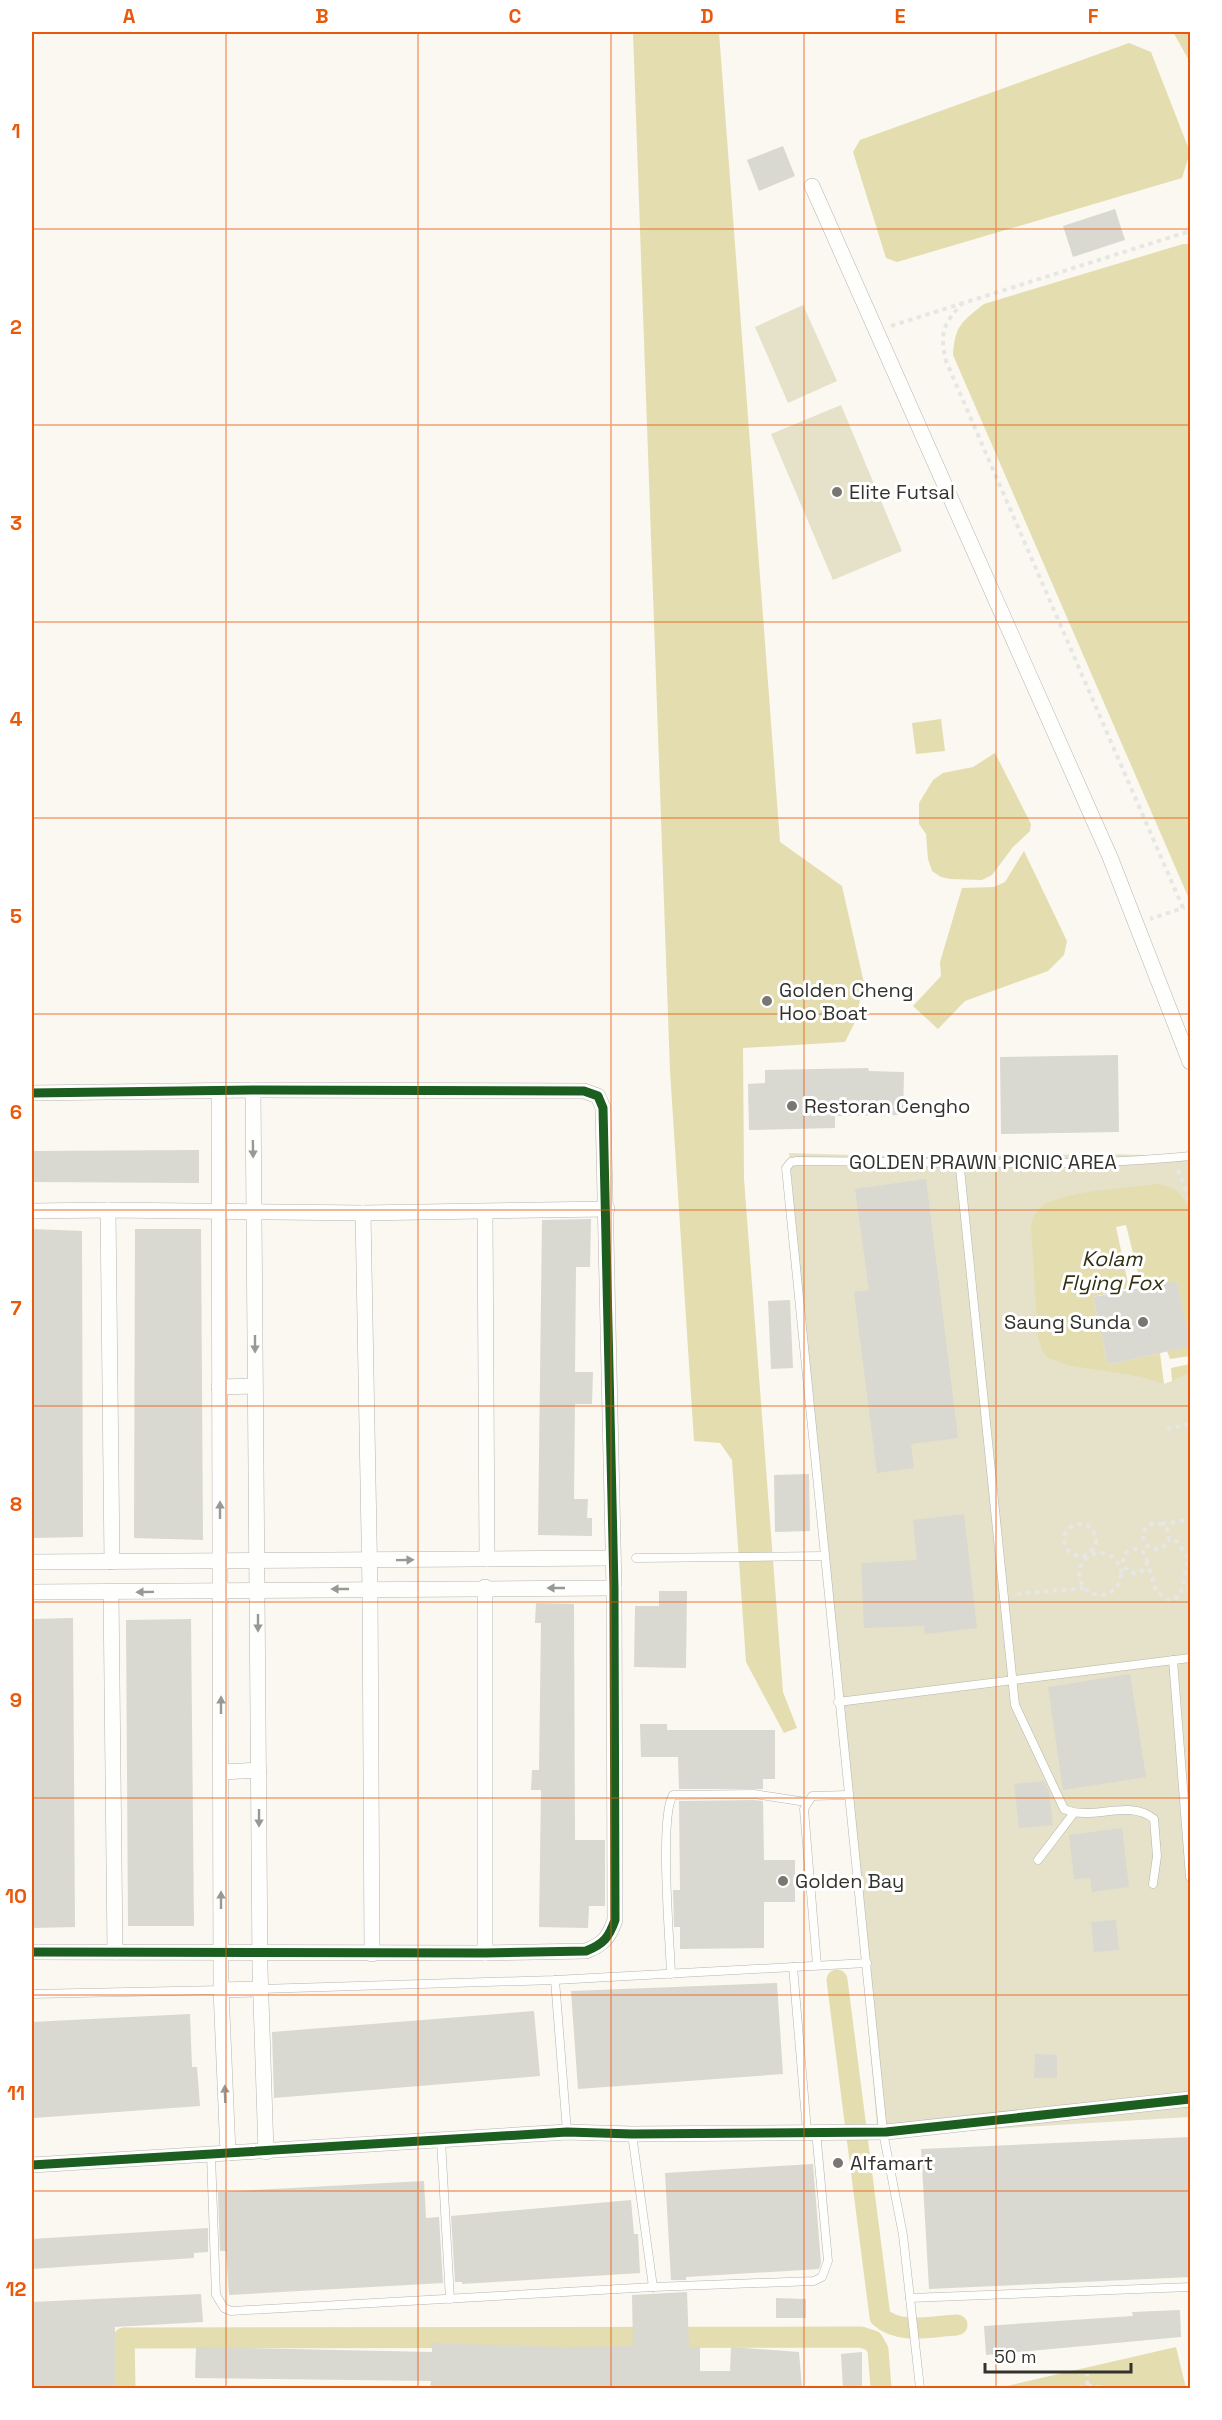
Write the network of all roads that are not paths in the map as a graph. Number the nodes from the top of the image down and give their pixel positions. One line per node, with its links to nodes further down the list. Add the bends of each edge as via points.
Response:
1 (812, 186): 2 (street, via 1110,857)
2 (1191, 1062)
3 (252, 1090): 4 (street); 8 (street, via 584,1091 598,1096 603,1108); 12 (street, one-way to 12)
4 (219, 1092): 5 (street); 10 (street)
5 (32, 1093)
6 (1191, 1156): 7 (lane, GOLDEN PRAWN PICNIC AREA, via 1083,1164)
7 (959, 1162): 17 (lane, GOLDEN PRAWN PICNIC AREA, via 788,1164 786,1176); 35 (lane)
8 (608, 1209): 13 (street); 18 (street)
9 (108, 1210): 10 (street); 11 (street); 24 (street)
10 (219, 1210): 12 (street); 16 (street)
11 (32, 1211)
12 (254, 1211): 14 (street); 15 (street, one-way to 15)
13 (485, 1212): 14 (street); 20 (street)
14 (363, 1213): 22 (street)
15 (255, 1386): 16 (street); 21 (street)
16 (219, 1387): 25 (street, one-way to 16)
17 (824, 1556): 19 (lane); 36 (lane)
18 (613, 1558): 20 (street); 27 (street)
19 (636, 1558)
20 (487, 1559): 22 (street, one-way to 20)
21 (256, 1561): 22 (street); 25 (street); 30 (street)
22 (368, 1561): 28 (street)
23 (32, 1562): 24 (street)
24 (112, 1562): 25 (street)
25 (220, 1562): 29 (street)
26 (485, 1587): 27 (street, one-way to 26); 28 (street); 48 (street)
27 (614, 1588): 48 (street, via 615,1920 609,1937 586,1951)
28 (370, 1589): 30 (street, one-way to 30); 50 (street)
29 (220, 1590): 30 (street); 32 (street, one-way to 32); 38 (street, one-way to 29)
30 (258, 1590): 37 (street, one-way to 37)
31 (32, 1592): 32 (street)
32 (111, 1592): 46 (street)
33 (1191, 1658): 34 (lane)
34 (1173, 1660): 35 (lane); 43 (lane)
35 (1013, 1682): 36 (lane); 41 (lane, via 1015,1705 1049,1781 1064,1809)
36 (838, 1702): 39 (lane)
37 (259, 1770): 38 (street); 49 (street, one-way to 49)
38 (221, 1772): 47 (street, one-way to 38)
39 (848, 1795): 40 (lane, via 812,1796); 51 (lane)
40 (806, 1802): 52 (lane); 54 (lane, via 754,1794 673,1796 668,1812 667,1851)
41 (1073, 1814): 42 (lane); 44 (lane, via 1135,1809 1154,1819 1157,1856)
42 (1038, 1860)
43 (1191, 1877)
44 (1153, 1884)
45 (32, 1952): 46 (street)
46 (115, 1952): 47 (street)
47 (221, 1953): 49 (street); 57 (street)
48 (485, 1953): 50 (street)
49 (260, 1954): 50 (street); 56 (street)
50 (372, 1954)
51 (867, 1963): 52 (lane); 62 (lane)
52 (817, 1965): 53 (lane)
53 (793, 1967): 54 (lane); 60 (lane)
54 (671, 1974): 55 (lane)
55 (555, 1980): 56 (lane); 61 (lane)
56 (260, 1989): 57 (street); 65 (street)
57 (221, 1990): 58 (lane); 66 (street, one-way to 57)
58 (32, 1994)
59 (1191, 2100): 62 (street)
60 (817, 2131): 62 (street); 63 (street); 69 (lane, via 828,2261 822,2277 814,2281)
61 (567, 2132): 63 (street); 64 (street)
62 (884, 2132): 72 (lane, via 903,2235)
63 (632, 2134): 69 (lane)
64 (441, 2140): 65 (street); 71 (lane)
65 (266, 2152): 66 (street)
66 (228, 2153): 67 (street)
67 (211, 2155): 68 (street); 71 (lane, via 216,2295 224,2307 231,2311)
68 (32, 2165)
69 (653, 2287): 71 (lane)
70 (1191, 2287): 72 (lane)
71 (450, 2300)
72 (910, 2300): 73 (lane)
73 (920, 2388)

